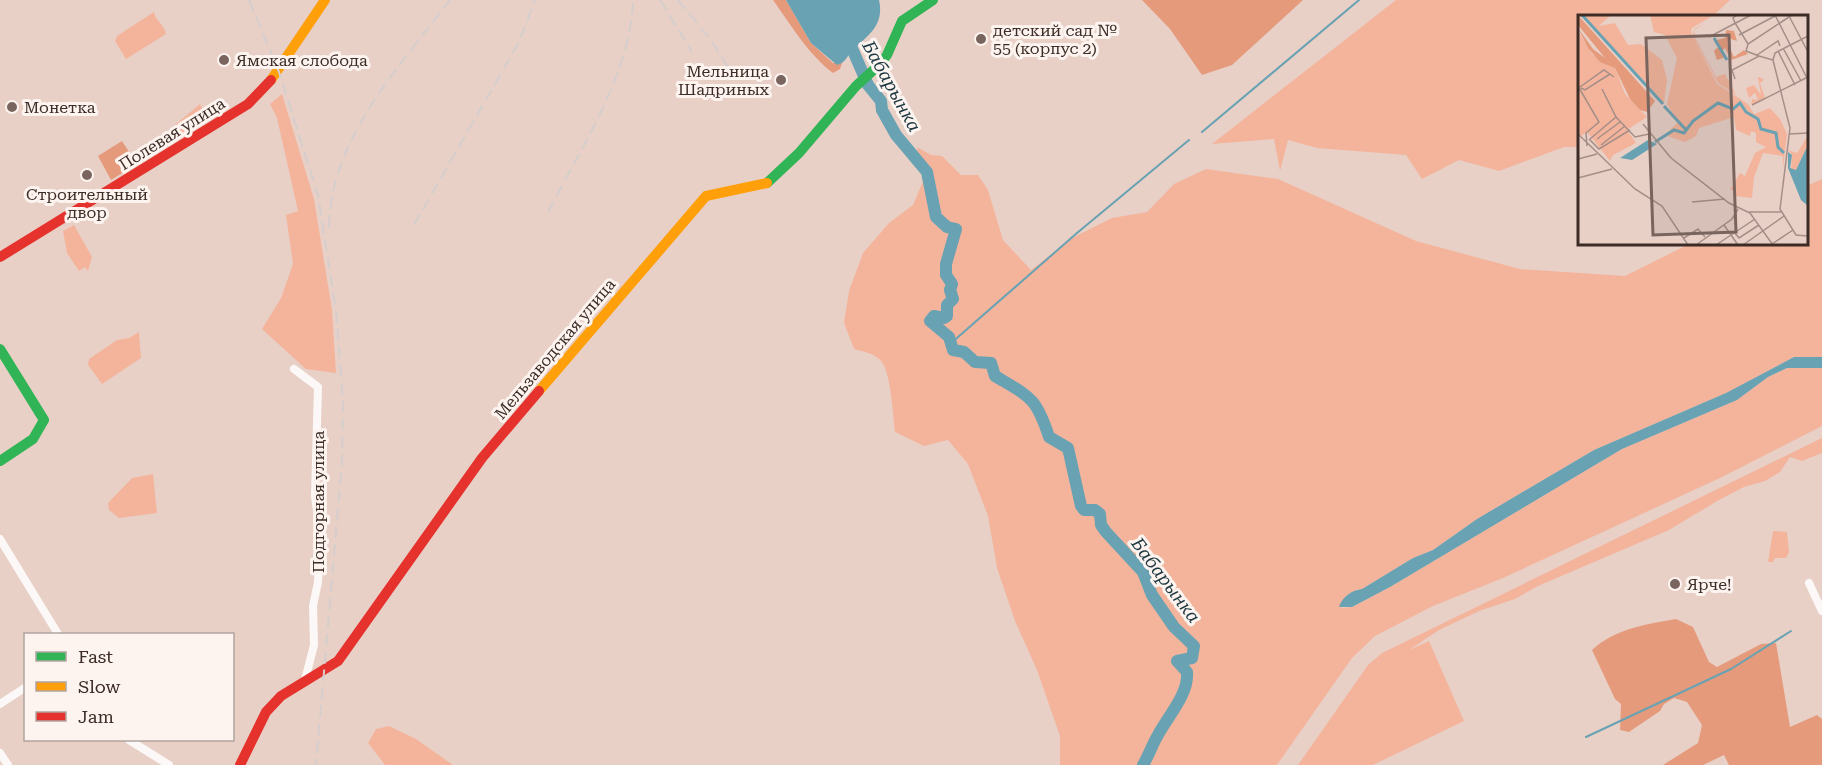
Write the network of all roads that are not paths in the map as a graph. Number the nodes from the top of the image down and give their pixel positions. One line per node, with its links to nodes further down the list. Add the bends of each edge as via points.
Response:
1 (325, 0): 3 (street, Полевая улица, via 296,50 248,104)
2 (931, 0): 11 (street, Мельзаводская улица, via 902,21 887,55 766,184 706,196 482,458 338,661)
3 (0, 256)
4 (0, 349): 6 (street, via 44,420 43,429)
5 (294, 369): 11 (street, Подгорная улица, via 318,387 318,582 313,606 314,645)
6 (0, 461)
7 (0, 539): 10 (street)
8 (1809, 584): 9 (street)
9 (1822, 611)
10 (57, 633)
11 (305, 680): 18 (street, Мельзаводская улица, via 266,712)
12 (24, 688): 13 (street)
13 (0, 704)
14 (131, 741): 17 (street)
15 (0, 753): 16 (street)
16 (8, 765)
17 (169, 765)
18 (240, 765)

